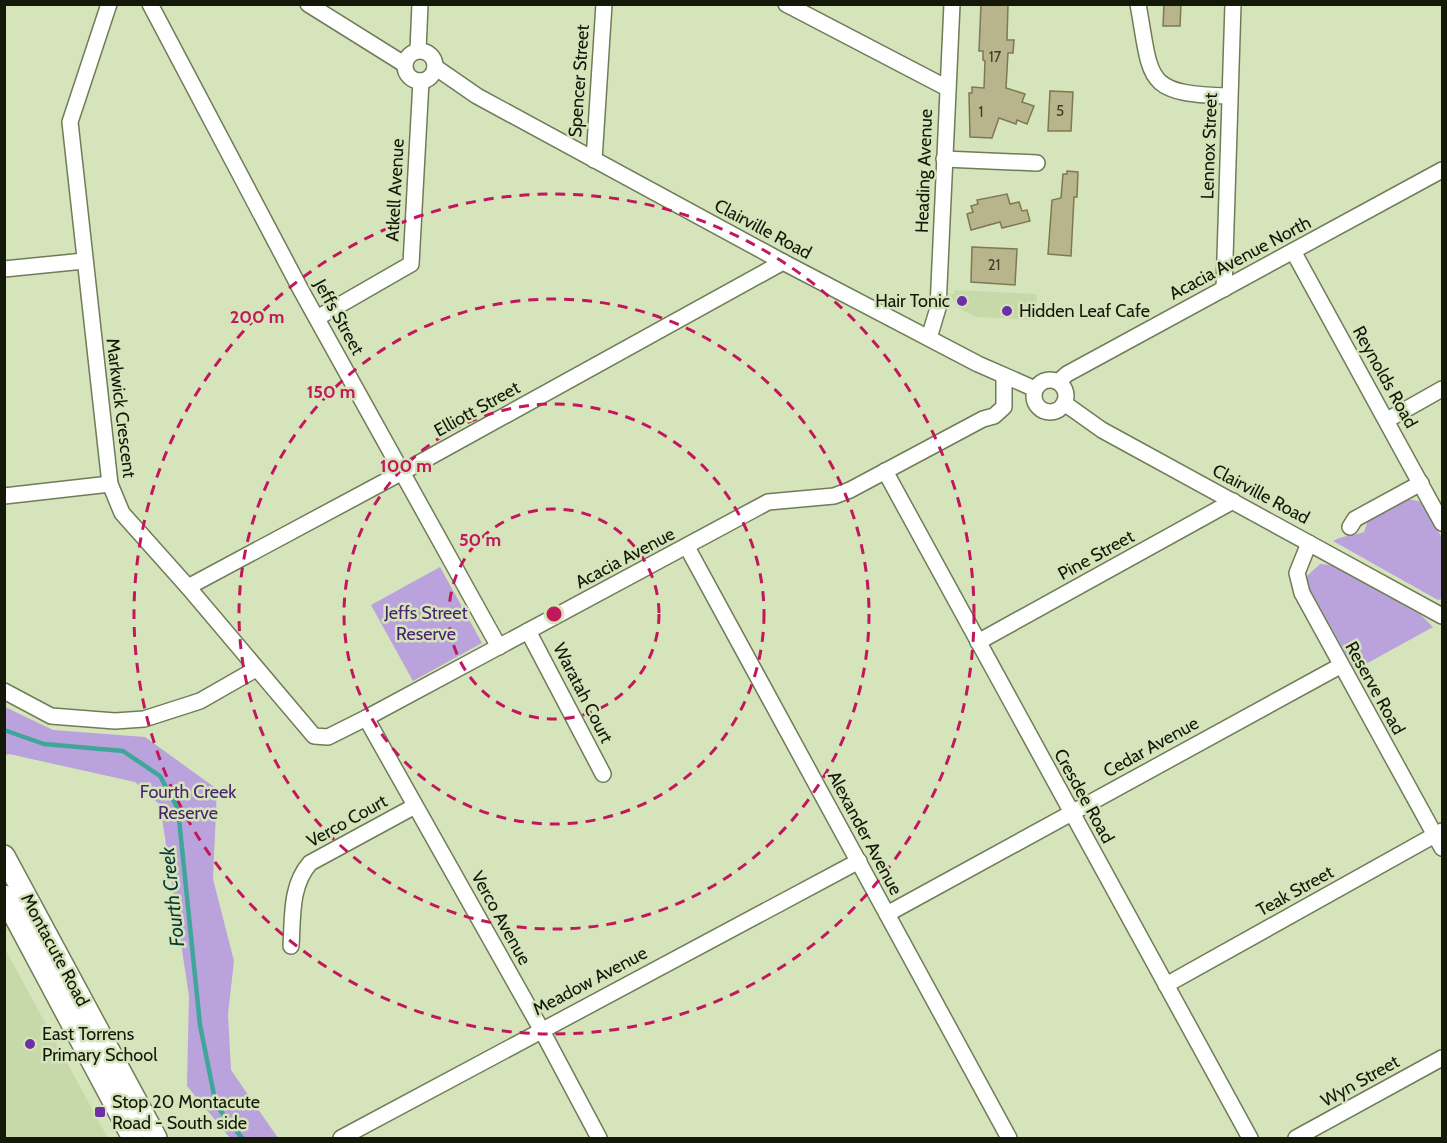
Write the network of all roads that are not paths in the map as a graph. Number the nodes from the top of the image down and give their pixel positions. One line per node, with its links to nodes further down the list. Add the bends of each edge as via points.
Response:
1 (109, 4): 19 (street, Markwick Crescent, via 70,122)
2 (150, 4): 23 (street, Jeffs Street)
3 (308, 4): 10 (street, via 357,34)
4 (420, 4): 10 (street)
5 (604, 4): 15 (street, Spencer Street)
6 (786, 4): 12 (street)
7 (952, 4): 12 (street, Heading Avenue)
8 (1138, 4): 13 (street, via 1146,57 1156,78 1179,93)
9 (1233, 4): 13 (street, Lennox Street)
10 (412, 56): 11 (street, via 432,57); 11 (street, via 411,79)
11 (428, 76): 15 (street, Clairville Road, via 477,96); 23 (street, Atkell Avenue, via 411,264)
12 (947, 88): 14 (street, Heading Avenue)
13 (1230, 96): 22 (street, Lennox Street)
14 (944, 159): 16 (street); 24 (street, Heading Avenue, via 938,308)
15 (594, 160): 20 (street, Clairville Road)
16 (1037, 163)
17 (1443, 170): 18 (street, Acacia Avenue North)
18 (1293, 251): 22 (street, Acacia Avenue North); 30 (street, Reynolds Road)
19 (84, 261): 21 (street); 34 (street, Markwick Crescent)
20 (783, 262): 24 (street, Clairville Road); 32 (street, Elliott Street)
21 (4, 269)
22 (1224, 289): 26 (street, Acacia Avenue North)
23 (317, 318): 32 (street, Jeffs Street)
24 (929, 338): 25 (street, Clairville Road)
25 (1004, 376): 27 (street, Clairville Road); 31 (street, via 1005,402 999,414)
26 (1058, 382): 27 (street, via 1041,382); 29 (street, via 1065,392)
27 (1035, 389): 29 (street, via 1034,400 1040,409 1056,411)
28 (1443, 389): 30 (street)
29 (1064, 403): 36 (street, Clairville Road, via 1102,430)
30 (1387, 420): 33 (street, Reynolds Road)
31 (885, 471): 40 (street, Acacia Avenue, via 834,496 768,502); 44 (street, Cresdee Road)
32 (402, 472): 41 (street, Elliott Street); 45 (street, Jeffs Street)
33 (1421, 483): 37 (street, Reynolds Road); 38 (street, via 1354,519)
34 (110, 484): 35 (street); 41 (street, Markwick Crescent, via 122,513)
35 (4, 496)
36 (1233, 501): 39 (street, Clairville Road); 44 (street, Pine Street)
37 (1443, 523)
38 (1350, 527)
39 (1309, 543): 42 (street, Clairville Road); 46 (street, Reserve Road, via 1299,567 1298,585)
40 (687, 547): 43 (street, Acacia Avenue); 56 (street, Alexander Avenue)
41 (189, 587): 47 (street, Markwick Crescent)
42 (1443, 616)
43 (528, 631): 45 (street, Acacia Avenue); 51 (street, Waratah Court)
44 (978, 642): 53 (street, Cresdee Road)
45 (499, 647): 49 (street, Acacia Avenue)
46 (1340, 666): 53 (street, Cedar Avenue); 54 (street, Reserve Road)
47 (256, 669): 48 (street, via 200,701 144,719 51,716); 50 (street, Markwick Crescent, via 314,736)
48 (4, 691)
49 (366, 718): 50 (street, Acacia Avenue); 52 (street, Verco Avenue)
50 (328, 737)
51 (603, 774)
52 (415, 806): 59 (street, Verco Court, via 310,863 301,873); 61 (street, Verco Avenue)
53 (1071, 813): 58 (street, Cedar Avenue); 60 (street, Cresdee Road)
54 (1440, 838): 60 (street, Teak Street)
55 (4, 856): 64 (main road, Montacute Road)
56 (859, 861): 58 (street, Alexander Avenue); 61 (street, Meadow Avenue)
57 (4, 896): 63 (main road, Montacute Road)
58 (886, 914): 67 (street, Alexander Avenue)
59 (291, 946)
60 (1166, 984): 68 (street, Cresdee Road)
61 (541, 1029): 65 (street, Meadow Avenue); 66 (street, Verco Avenue)
62 (1443, 1058): 69 (street, Wyn Street)
63 (133, 1138)
64 (156, 1138)
65 (341, 1138)
66 (599, 1138)
67 (1009, 1138)
68 (1250, 1138)
69 (1296, 1138)

